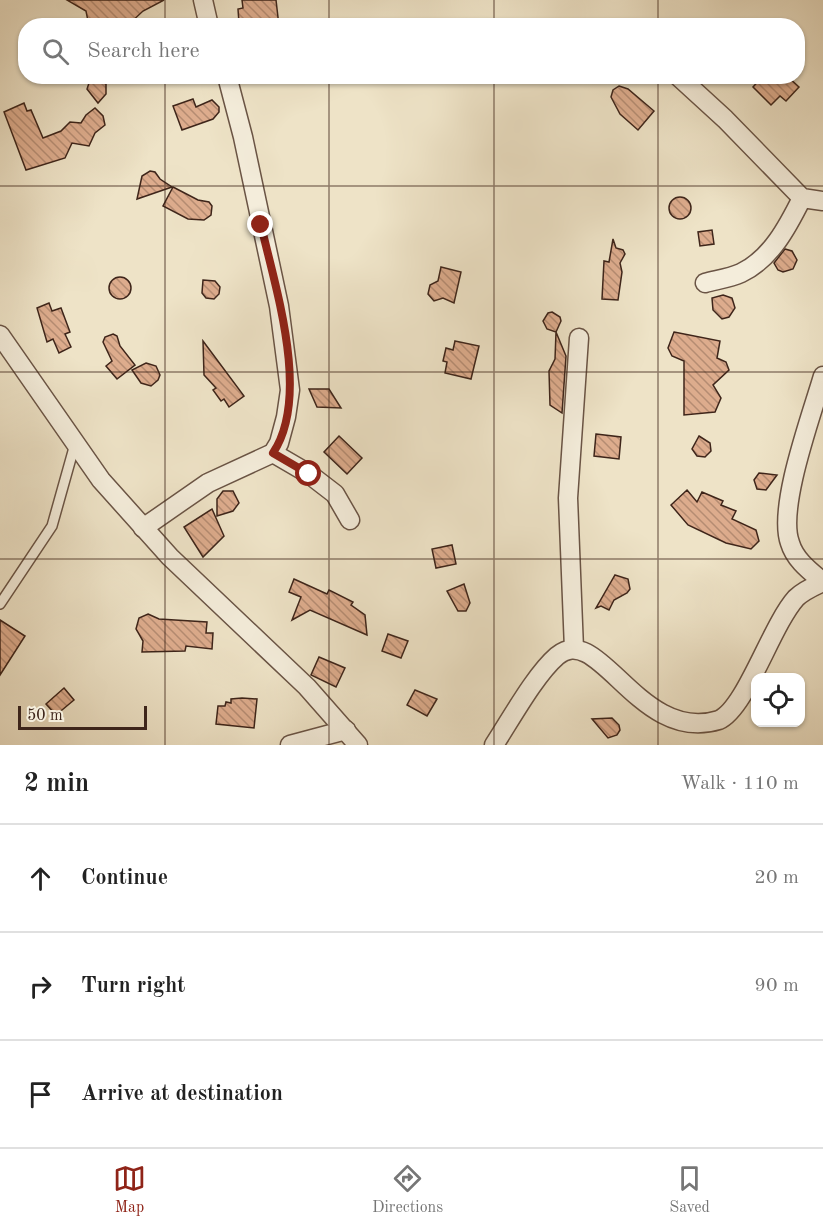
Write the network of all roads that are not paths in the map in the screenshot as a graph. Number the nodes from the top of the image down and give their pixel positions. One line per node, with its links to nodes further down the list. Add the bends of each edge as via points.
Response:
1 (203, 0): 2 (street)
2 (207, 18)
3 (229, 84): 12 (street, via 287,357 290,390 279,443)
4 (687, 84): 5 (street)
5 (802, 198): 6 (street); 7 (street, via 790,224 758,262 741,273)
6 (823, 201)
7 (705, 283)
8 (0, 335): 11 (street)
9 (579, 338): 17 (street, via 568,498)
10 (823, 376): 15 (street, via 795,474 786,531 801,563)
11 (75, 444): 14 (street); 16 (lane, via 52,526)
12 (273, 453): 13 (street, via 335,494); 14 (street, via 208,483)
13 (351, 520)
14 (143, 528): 18 (street, via 300,680)
15 (823, 582): 17 (street, via 797,597 731,712 696,727 673,722 641,704 595,658)
16 (0, 604)
17 (574, 649): 20 (street, via 558,655 543,671)
18 (352, 738): 19 (street)
19 (290, 745)
20 (494, 745)

